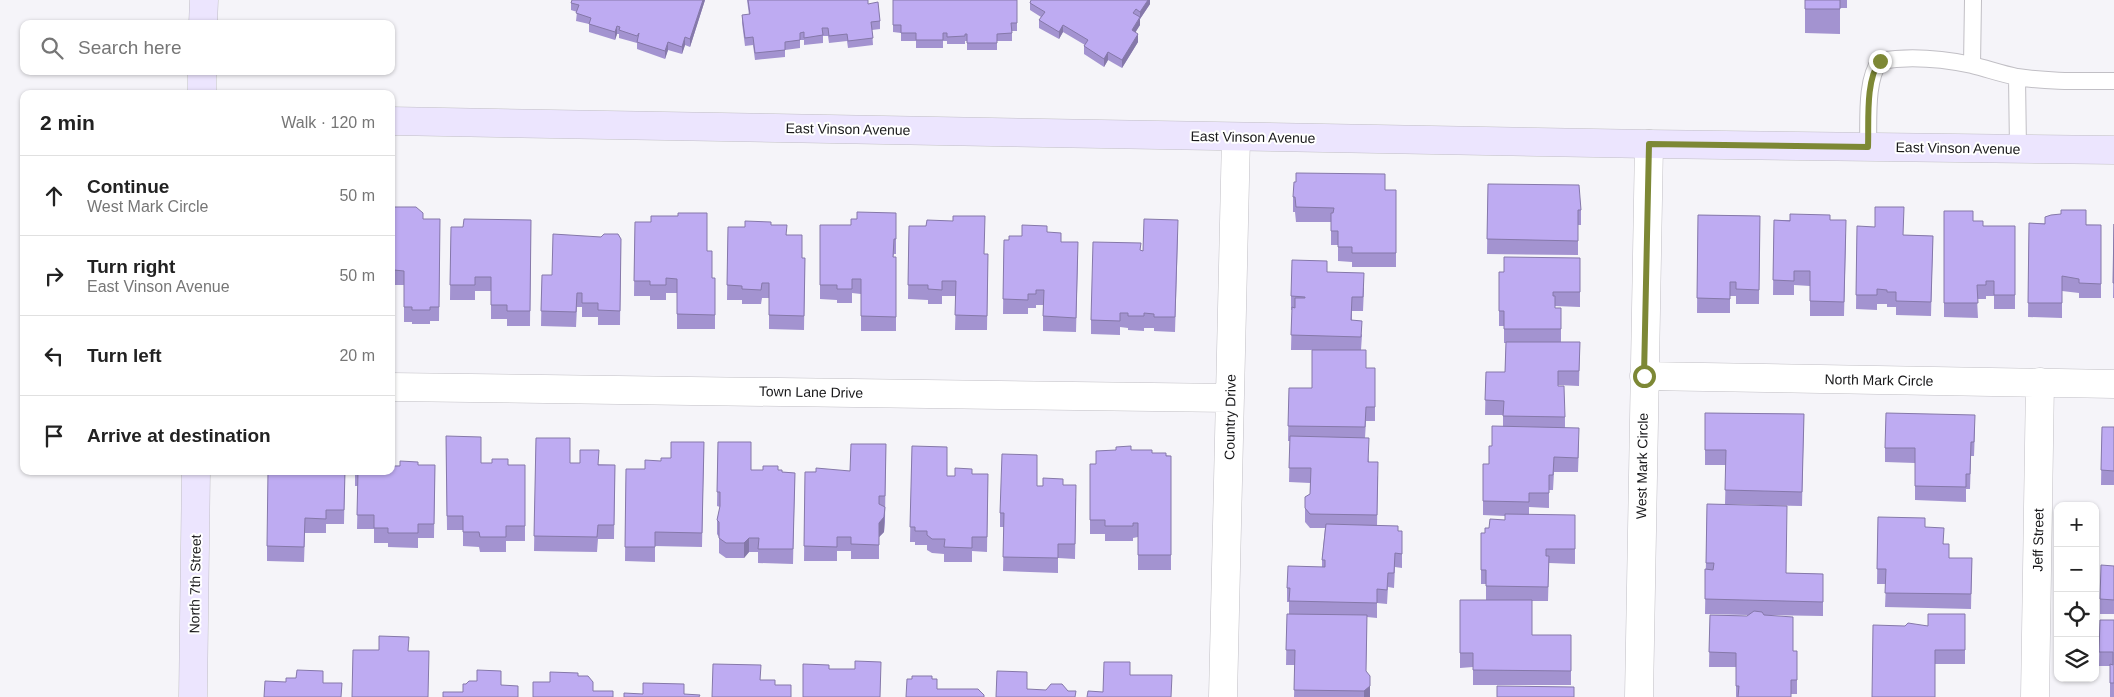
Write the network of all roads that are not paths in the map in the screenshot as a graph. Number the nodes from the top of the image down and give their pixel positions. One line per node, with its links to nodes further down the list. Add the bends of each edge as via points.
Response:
1 (204, 0): 3 (street)
2 (1973, 0): 4 (lane)
3 (203, 20)
4 (1972, 65): 6 (lane); 12 (lane, via 1894,58 1880,61 1871,83)
5 (202, 75): 8 (street)
6 (2017, 77): 7 (lane); 13 (lane)
7 (2114, 81)
8 (202, 90)
9 (395, 120): 10 (street, East Vinson Avenue)
10 (1236, 137): 11 (street, East Vinson Avenue); 19 (street, Country Drive)
11 (1649, 144): 12 (street, East Vinson Avenue); 15 (street, West Mark Circle)
12 (1868, 147): 13 (street, East Vinson Avenue)
13 (2018, 149): 14 (street, East Vinson Avenue)
14 (2114, 150)
15 (1644, 376): 16 (street, North Mark Circle); 23 (street, West Mark Circle)
16 (2040, 382): 17 (street, North Mark Circle); 24 (street, Jeff Street)
17 (2114, 384)
18 (395, 386): 19 (street, Town Lane Drive)
19 (1230, 398): 22 (street, Country Drive)
20 (196, 475): 21 (street, North 7th Street)
21 (193, 697)
22 (1223, 697)
23 (1639, 697)
24 (2035, 697)

